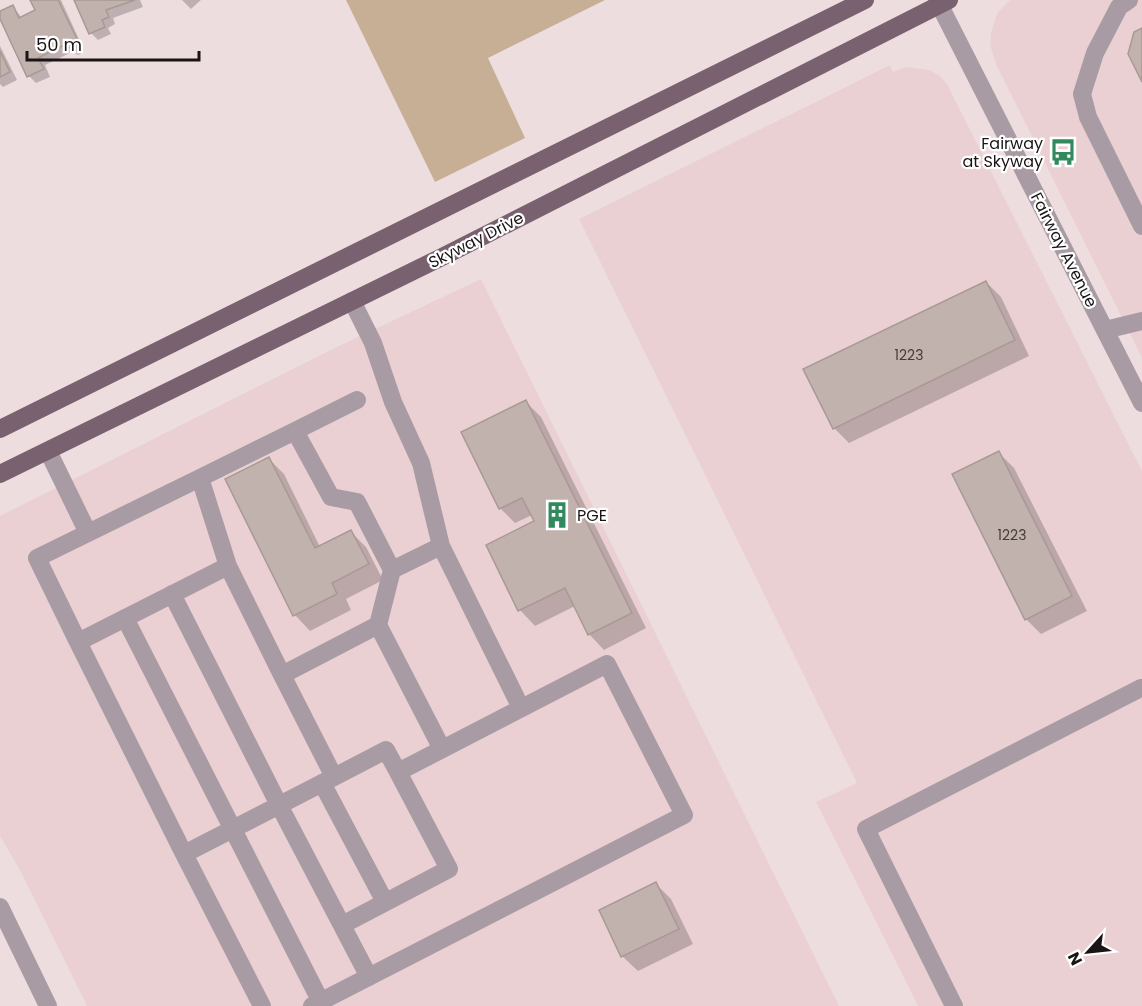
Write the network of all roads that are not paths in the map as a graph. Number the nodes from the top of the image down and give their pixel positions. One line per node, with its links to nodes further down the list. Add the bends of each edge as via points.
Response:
1 (865, 0): 10 (main road)
2 (1129, 0): 4 (street, via 1119,6 1095,53 1083,94 1088,117)
3 (941, 2): 5 (main road, Skyway Drive); 7 (street, Fairway Avenue)
4 (1142, 226)
5 (352, 301): 12 (main road, Skyway Drive); 16 (street, via 421,462)
6 (1142, 321): 7 (street)
7 (1104, 330): 9 (street, Fairway Avenue)
8 (357, 400): 11 (street)
9 (1142, 403)
10 (0, 429)
11 (295, 431): 14 (street); 18 (street, via 331,496 357,502)
12 (48, 451): 13 (main road, Skyway Drive); 15 (street)
13 (0, 474)
14 (200, 478): 15 (street); 17 (street)
15 (88, 533): 22 (street, via 37,558)
16 (441, 546): 18 (street); 25 (street)
17 (228, 566): 19 (street); 23 (street)
18 (392, 570): 21 (street)
19 (172, 594): 20 (street); 29 (street)
20 (125, 618): 22 (street); 30 (street)
21 (378, 626): 23 (street); 26 (street)
22 (78, 642): 31 (street)
23 (282, 675): 28 (street)
24 (1142, 685): 39 (street, via 866,828)
25 (521, 708): 26 (street); 35 (street, via 607,664 684,815)
26 (442, 749): 27 (street)
27 (398, 772): 28 (street, via 386,750); 32 (street, via 449,869)
28 (328, 780): 29 (street); 32 (street)
29 (279, 805): 30 (street); 34 (street)
30 (233, 829): 31 (street); 36 (street)
31 (184, 854): 38 (street)
32 (385, 902): 34 (street)
33 (0, 908): 37 (street)
34 (342, 925): 35 (street)
35 (369, 977): 36 (street)
36 (316, 1004)
37 (48, 1006)
38 (262, 1006)
39 (954, 1006)

